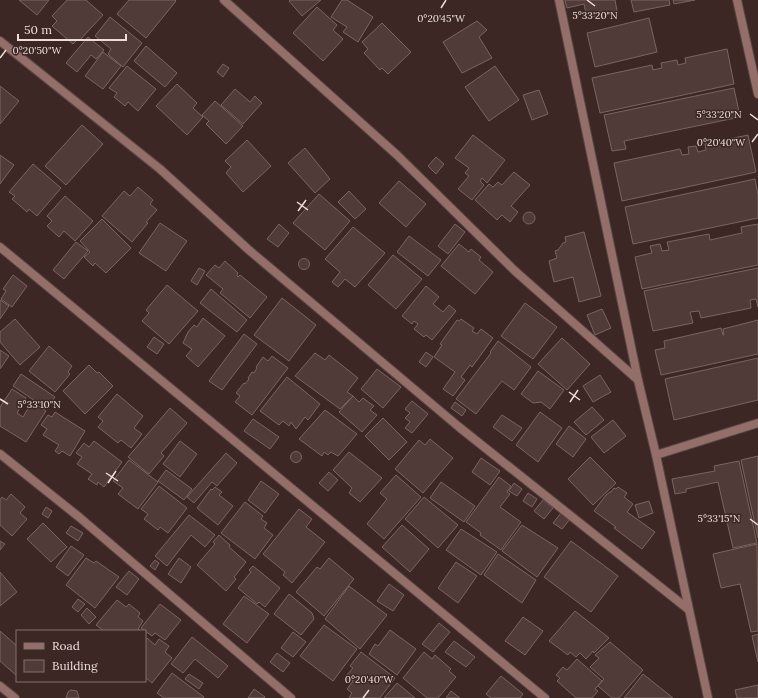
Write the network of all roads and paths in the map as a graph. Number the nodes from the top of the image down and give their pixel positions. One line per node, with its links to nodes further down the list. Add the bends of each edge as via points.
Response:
1 (224, 0): 7 (street, via 397,155 516,271)
2 (559, 0): 7 (street)
3 (737, 0): 5 (street)
4 (0, 41): 11 (street, via 160,169 250,251 459,427)
5 (758, 94)
6 (0, 247): 15 (street)
7 (638, 380): 10 (street)
8 (758, 423): 10 (street)
9 (0, 454): 14 (street, via 80,517)
10 (656, 456): 11 (street)
11 (688, 609): 16 (street)
12 (0, 686): 13 (street)
13 (15, 698)
14 (291, 698)
15 (545, 698)
16 (708, 698)

